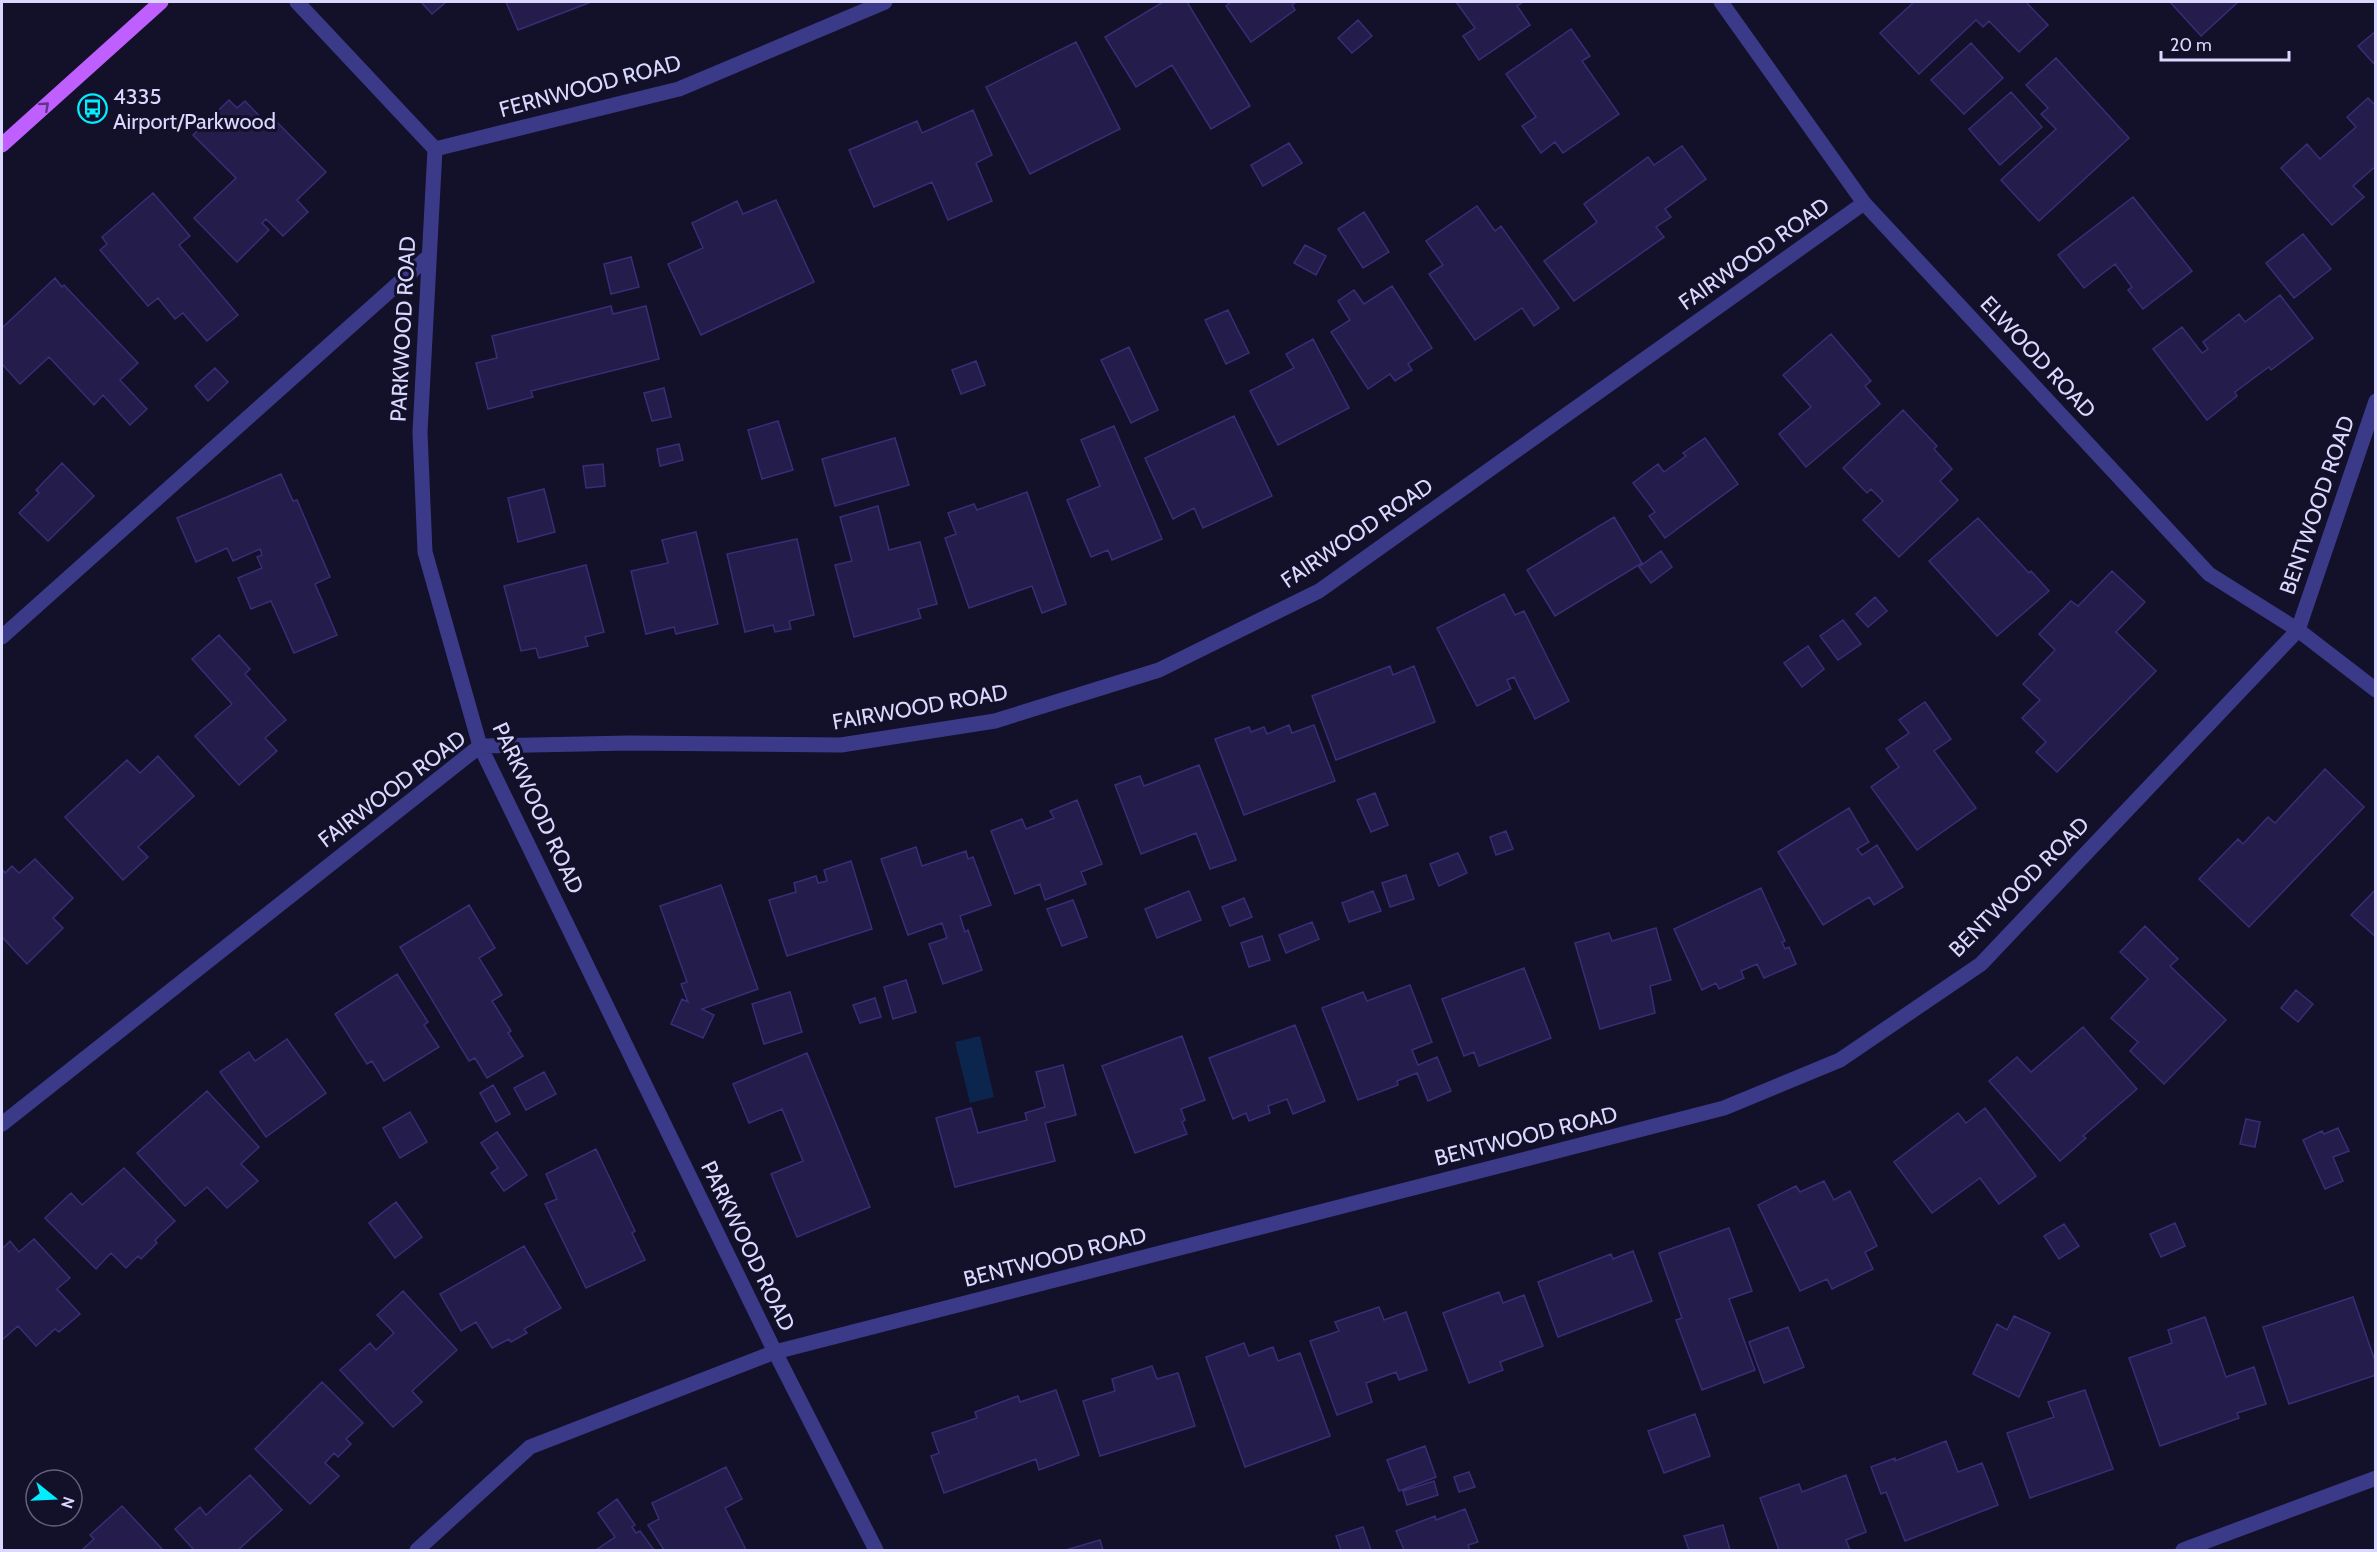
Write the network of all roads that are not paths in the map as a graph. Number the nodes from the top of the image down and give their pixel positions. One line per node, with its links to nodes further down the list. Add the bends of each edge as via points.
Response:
1 (161, 2): 5 (main road, one-way to 1)
2 (297, 2): 6 (street)
3 (885, 2): 6 (street, FERNWOOD ROAD, via 679,89)
4 (1721, 2): 7 (street, ELWOOD ROAD)
5 (2, 145)
6 (435, 149): 8 (street, PARKWOOD ROAD)
7 (1864, 203): 10 (street, ELWOOD ROAD, via 2209,574); 13 (street, FAIRWOOD ROAD, via 1319,591 1159,670 995,721 841,746)
8 (429, 256): 11 (street); 13 (street, PARKWOOD ROAD, via 420,432 425,552)
9 (2376, 401): 10 (street, BENTWOOD ROAD)
10 (2298, 630): 12 (street, ELWOOD ROAD); 15 (street, BENTWOOD ROAD, via 1981,964 1840,1060 1724,1108)
11 (2, 637)
12 (2376, 690)
13 (480, 746): 14 (street, FAIRWOOD ROAD); 15 (street, PARKWOOD ROAD)
14 (2, 1124)
15 (775, 1352): 17 (street, BENTWOOD ROAD, via 530,1448); 18 (street, PARKWOOD ROAD)
16 (2376, 1478): 19 (street)
17 (417, 1551)
18 (876, 1551)
19 (2183, 1551)

